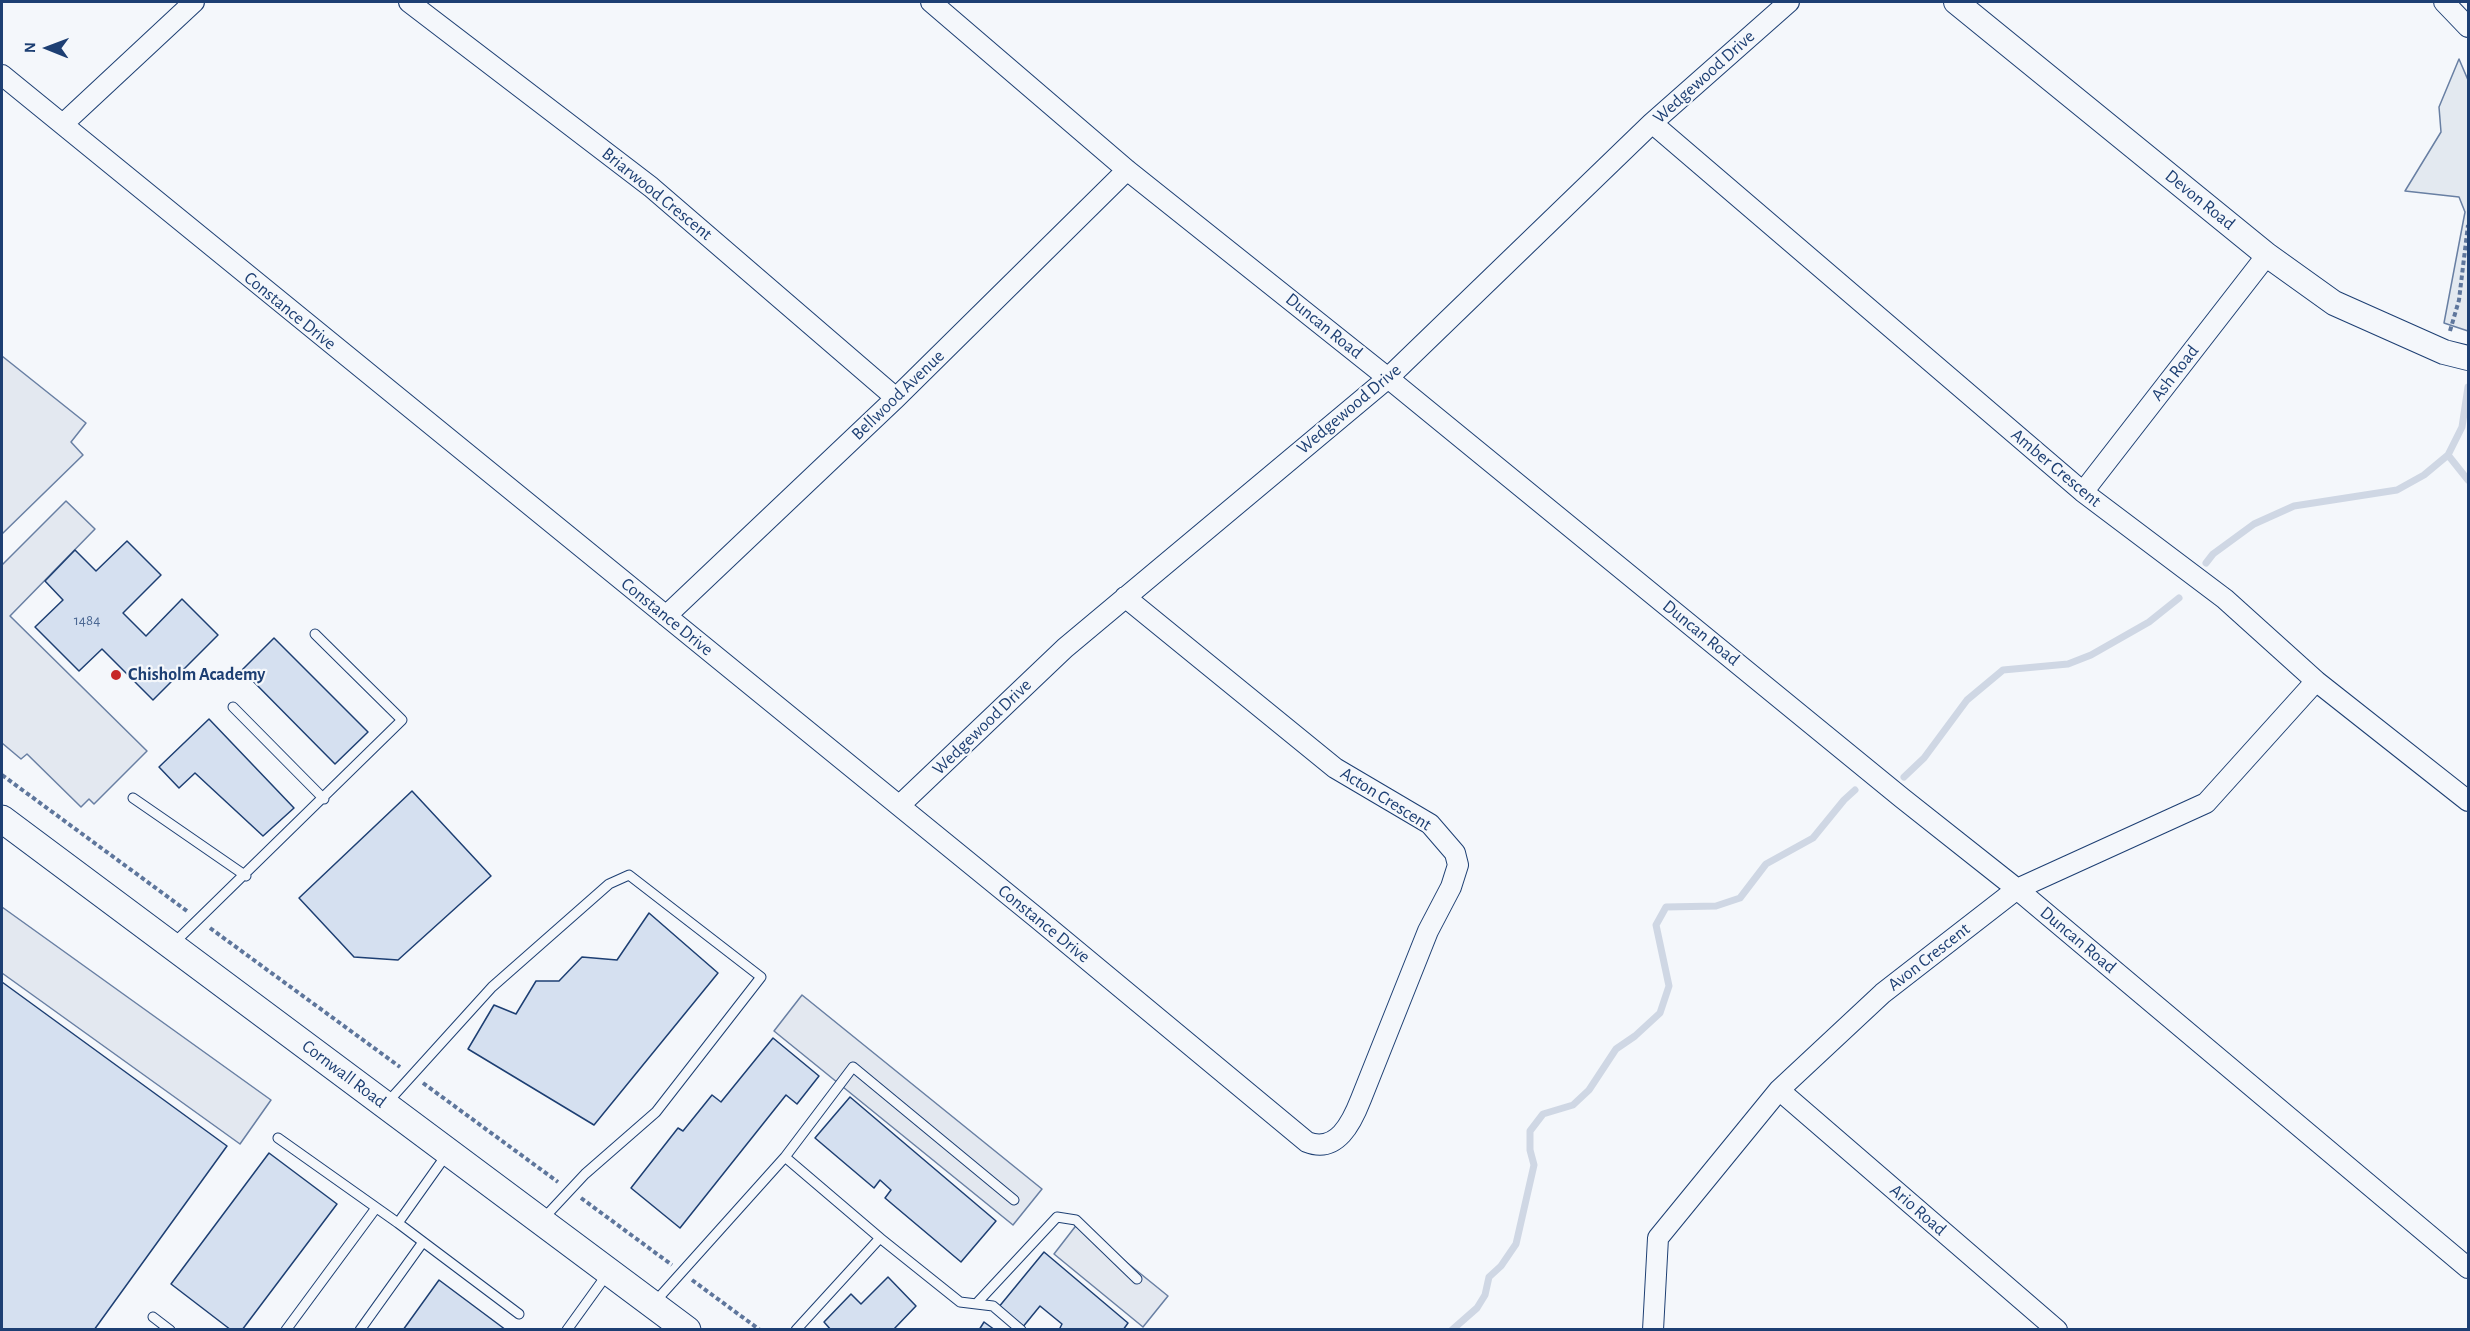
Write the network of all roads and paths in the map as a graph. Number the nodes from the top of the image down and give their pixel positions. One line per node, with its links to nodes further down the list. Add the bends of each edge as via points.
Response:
1 (194, 2): 10 (street)
2 (409, 2): 17 (street, Briarwood Crescent, via 651,187)
3 (931, 2): 11 (street, Duncan Road)
4 (1789, 2): 9 (street, Wedgewood Drive)
5 (1956, 2): 13 (street, Devon Road)
6 (2444, 2): 7 (street)
7 (2468, 27)
8 (2, 75): 10 (street, Constance Drive)
9 (1652, 123): 16 (street, Wedgewood Drive); 18 (street, Amber Crescent)
10 (63, 124): 20 (street, Constance Drive)
11 (1127, 170): 16 (street, Duncan Road); 17 (street, Bellwood Avenue)
12 (2469, 225): 14 (path, via 2459,300)
13 (2267, 255): 14 (street, Devon Road, via 2334,303); 18 (street, Ash Road)
14 (2444, 352): 15 (street, Devon Road)
15 (2469, 358)
16 (1388, 378): 19 (street, Wedgewood Drive); 31 (street, Duncan Road)
17 (896, 398): 20 (street, Bellwood Avenue)
18 (2083, 492): 22 (street, Amber Crescent, via 2225,599)
19 (1125, 597): 28 (street, Wedgewood Drive, via 1065,648); 38 (street, Acton Crescent, via 1335,768 1431,824 1455,853 1458,865 1450,887 1428,931 1352,1122)
20 (666, 616): 28 (street, Constance Drive)
21 (315, 634): 26 (lane, via 402,720)
22 (2316, 681): 27 (street, Amber Crescent); 31 (street, Avon Crescent, via 2206,803)
23 (233, 707): 26 (lane)
24 (2, 775): 32 (path)
25 (133, 798): 30 (lane)
26 (324, 799): 30 (lane)
27 (2469, 801)
28 (900, 806): 38 (street, Constance Drive, via 1307,1142 1329,1143)
29 (2, 819): 33 (main road, Cornwall Road)
30 (246, 876): 32 (lane)
31 (2017, 889): 35 (street, Avon Crescent, via 1883,993); 48 (street, Duncan Road)
32 (199, 920): 33 (lane); 34 (path)
33 (171, 946): 36 (main road, Cornwall Road)
34 (412, 1075): 36 (lane); 41 (path); 41 (lane, via 492,987 609,884 629,875 761,977 656,1112)
35 (1779, 1090): 64 (street, Avon Crescent, via 1658,1238); 65 (street, Ario Road)
36 (386, 1105): 39 (main road, Cornwall Road)
37 (278, 1138): 43 (lane)
38 (1336, 1139)
39 (449, 1152): 44 (main road, Cornwall Road); 45 (lane)
40 (785, 1157): 42 (lane, via 853,1067); 46 (lane); 50 (lane)
41 (570, 1190): 44 (lane); 50 (path)
42 (1014, 1200)
43 (376, 1208): 45 (lane); 57 (lane)
44 (542, 1221): 49 (main road, Cornwall Road)
45 (398, 1223): 47 (lane)
46 (880, 1238): 53 (lane, via 960,1302); 62 (lane)
47 (423, 1242): 54 (lane); 58 (lane)
48 (2469, 1268)
49 (609, 1272): 52 (main road, Cornwall Road); 59 (lane)
50 (682, 1272): 52 (lane); 61 (path)
51 (1137, 1279): 53 (lane, via 1076,1220 1057,1217)
52 (653, 1304): 60 (main road, Cornwall Road)
53 (976, 1304): 63 (lane, via 993,1306)
54 (519, 1314)
55 (153, 1317): 56 (lane)
56 (170, 1329)
57 (285, 1329)
58 (360, 1329)
59 (567, 1329)
60 (687, 1329)
61 (760, 1329)
62 (796, 1329)
63 (1021, 1329)
64 (1653, 1329)
65 (2057, 1329)

